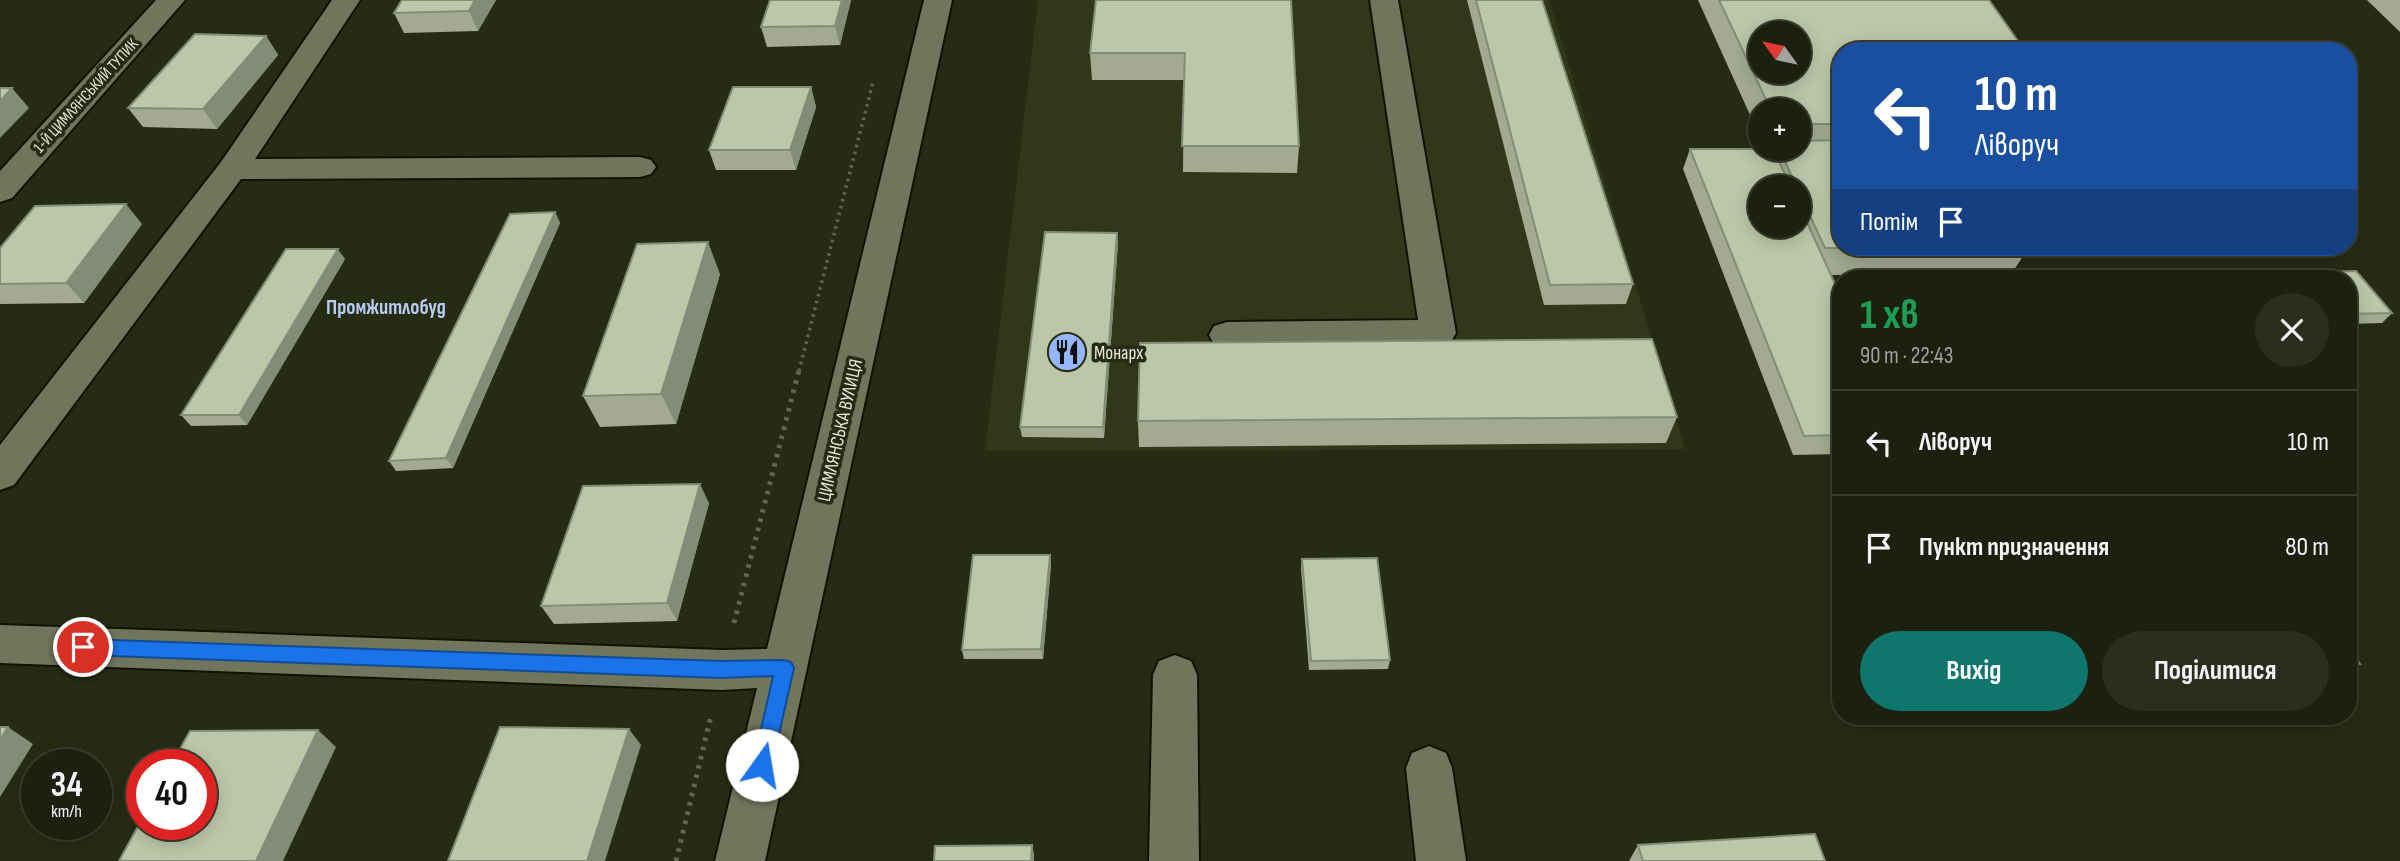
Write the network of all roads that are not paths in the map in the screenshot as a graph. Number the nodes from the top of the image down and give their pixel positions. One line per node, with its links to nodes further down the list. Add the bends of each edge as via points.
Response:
1 (171, 0): 7 (street, 1-Й ЦИМЛЯНСЬКИЙ ТУПИК)
2 (346, 0): 6 (street)
3 (938, 0): 11 (street, ЦИМЛЯНСЬКА ВУЛИЦЯ)
4 (1384, 0): 8 (street, via 1438,333)
5 (640, 167): 6 (street)
6 (232, 169): 9 (street)
7 (0, 191)
8 (1227, 335)
9 (0, 474)
10 (0, 644): 11 (street, via 722,670)
11 (784, 668): 14 (street, ЦИМЛЯНСЬКА ВУЛИЦЯ)
12 (1175, 675): 15 (street)
13 (1429, 768): 16 (street)
14 (740, 861)
15 (1174, 861)
16 (1441, 861)

